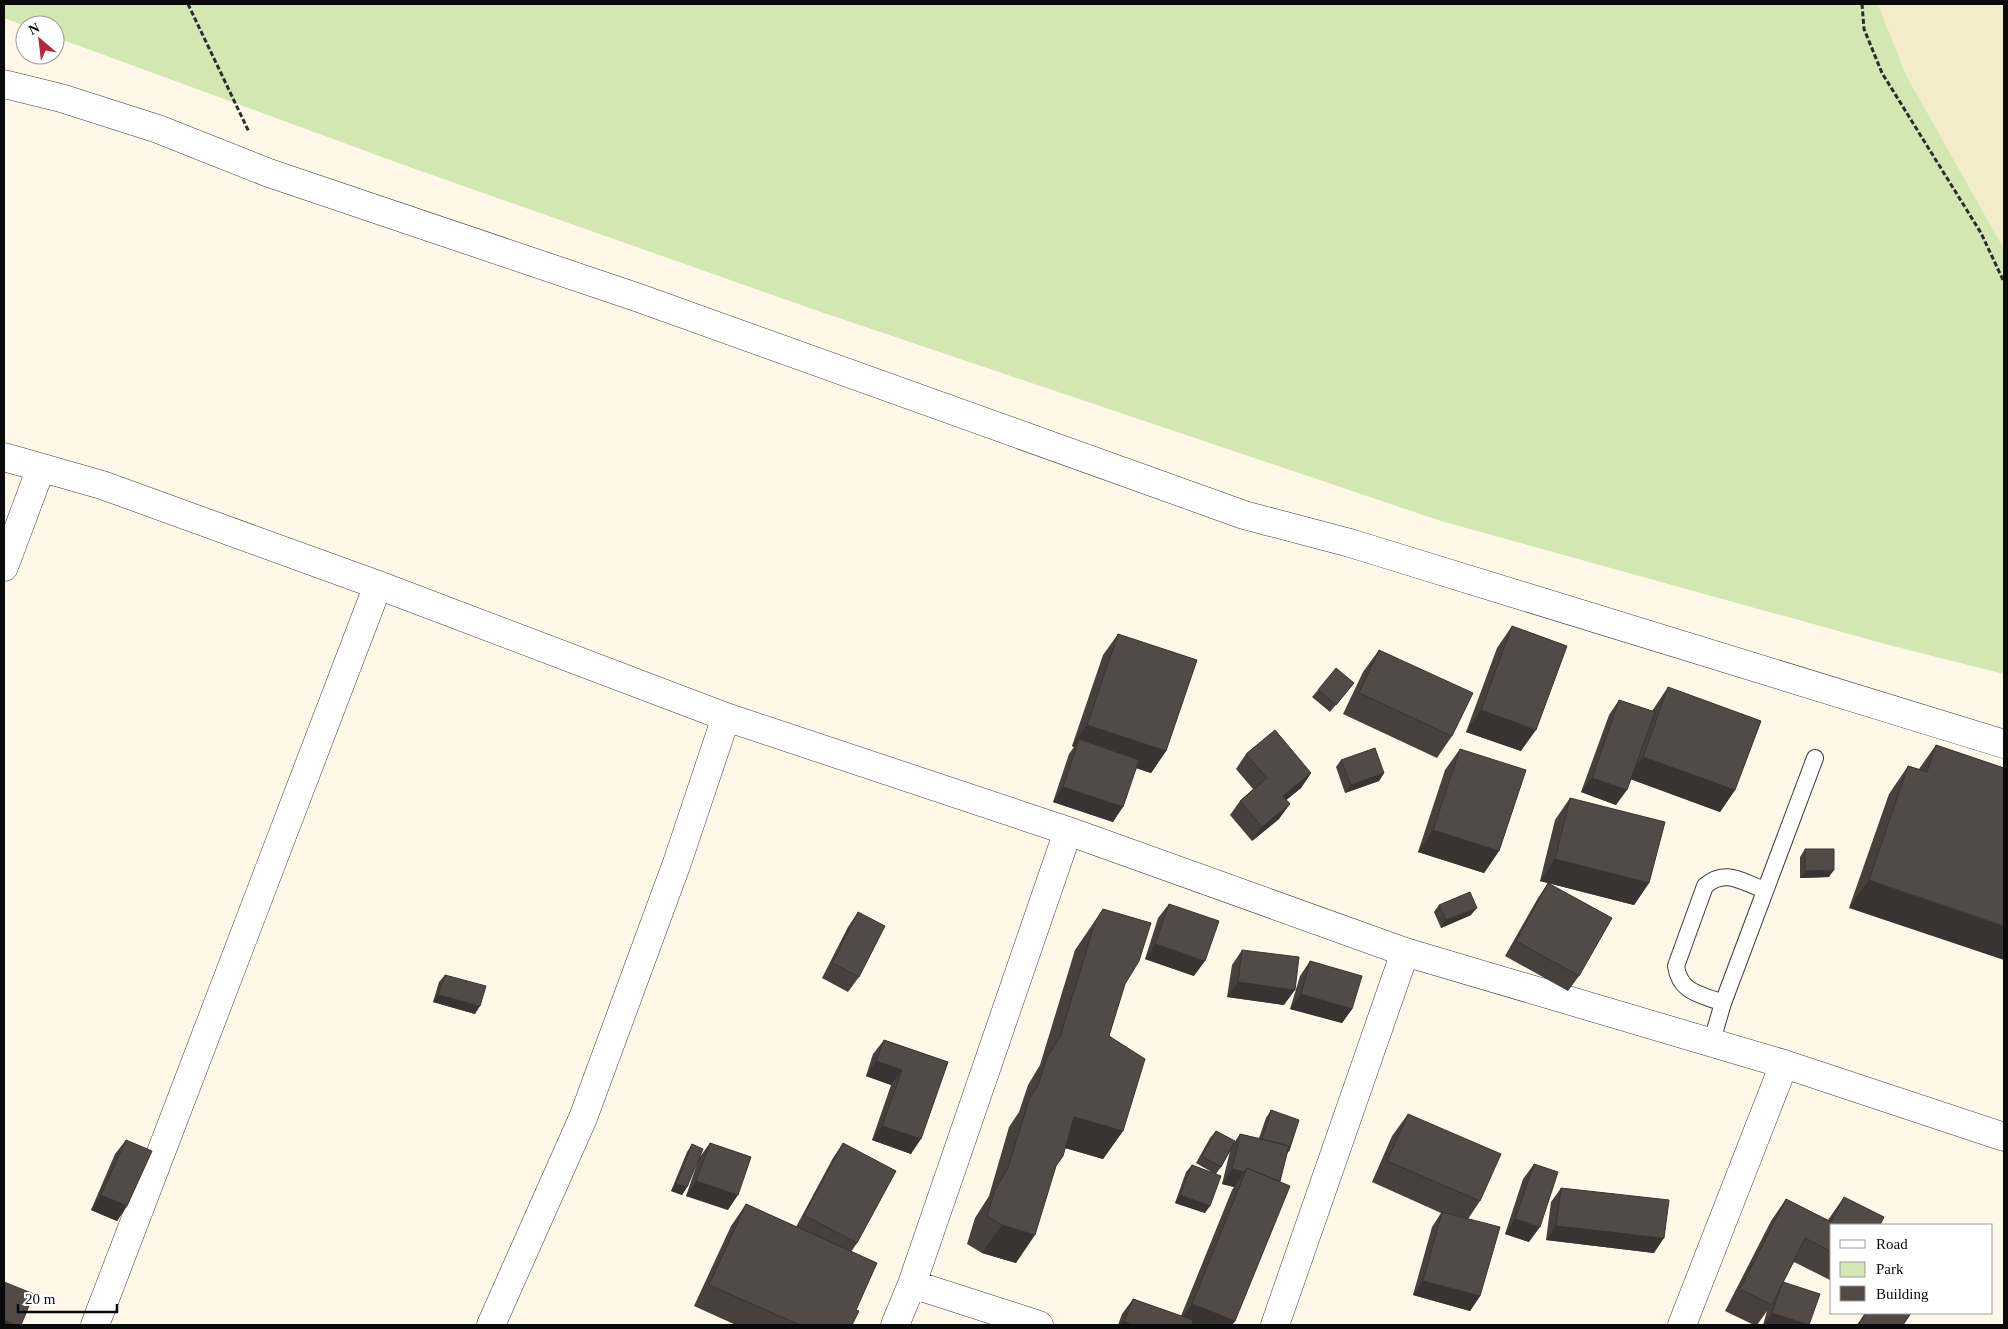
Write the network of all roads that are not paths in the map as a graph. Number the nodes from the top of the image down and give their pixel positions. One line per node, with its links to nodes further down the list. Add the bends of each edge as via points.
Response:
1 (4, 84): 7 (street, via 61,98 158,129 269,173 639,298 1244,515 1350,542)
2 (4, 457): 3 (street)
3 (42, 468): 4 (street); 5 (street, via 102,484)
4 (4, 567)
5 (378, 585): 6 (street); 17 (street)
6 (726, 717): 9 (street); 18 (street, via 677,863 583,1118)
7 (2004, 744)
8 (1815, 758): 10 (lane)
9 (1068, 831): 11 (street); 16 (street)
10 (1765, 890): 12 (lane); 12 (lane, via 1725,876 1713,879 1705,886 1676,966 1684,987)
11 (1405, 952): 13 (street); 21 (street)
12 (1723, 1003): 13 (lane)
13 (1711, 1044): 14 (street)
14 (1784, 1064): 15 (street); 22 (street)
15 (2004, 1137)
16 (912, 1284): 19 (street); 20 (street)
17 (95, 1325)
18 (491, 1325)
19 (895, 1325)
20 (1039, 1325)
21 (1275, 1325)
22 (1682, 1325)

